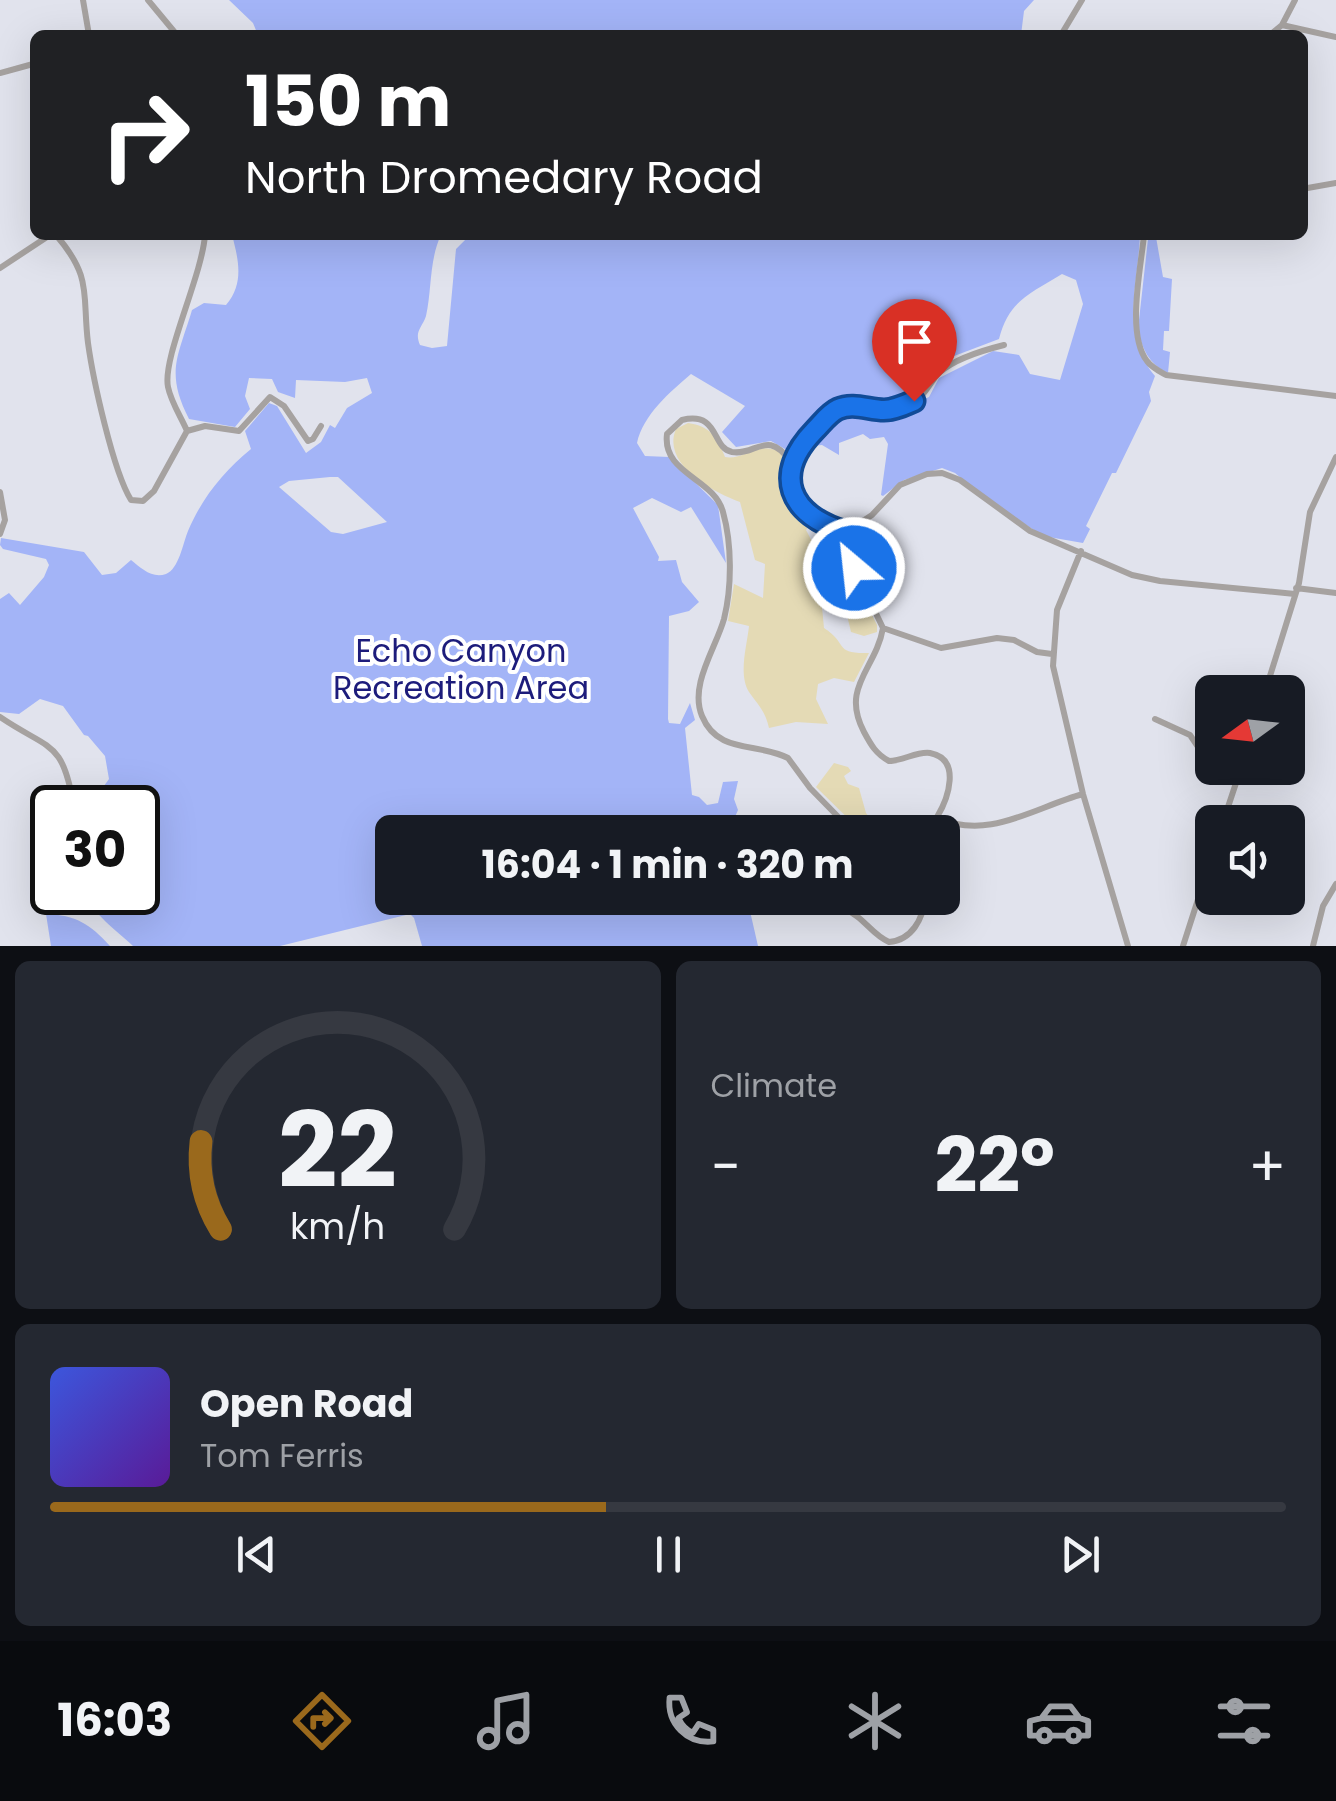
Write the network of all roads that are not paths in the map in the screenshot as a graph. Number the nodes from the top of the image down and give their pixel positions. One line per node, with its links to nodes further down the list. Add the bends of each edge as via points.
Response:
1 (84, 0): 6 (street)
2 (148, 0): 7 (street)
3 (1082, 0): 8 (street)
4 (1295, 0): 5 (street)
5 (1282, 25): 9 (street); 10 (street)
6 (87, 30)
7 (174, 30)
8 (1064, 30)
9 (1276, 30)
10 (1307, 30)
11 (1308, 30): 12 (street)
12 (1336, 36)
13 (30, 65): 14 (street)
14 (0, 72)
15 (1336, 183): 16 (street)
16 (1308, 188)
17 (45, 240): 21 (street)
18 (57, 240): 25 (street, via 86,290 92,365 131,500 154,491)
19 (205, 240): 25 (street, via 168,386)
20 (1144, 240): 23 (street, via 1135,330 1146,360 1166,375)
21 (0, 268)
22 (1004, 345): 27 (street, via 942,370 924,395 904,405 838,408)
23 (1336, 396)
24 (321, 426): 25 (street, via 308,440 284,406 270,398 239,431)
25 (187, 431)
26 (1336, 457): 32 (street, via 1310,512)
27 (791, 462): 29 (street, via 789,487 799,501 826,525); 42 (street, via 765,444 732,452 701,420 682,420 667,434 672,459 724,513 730,571 698,704 706,723 735,747 788,758)
28 (0, 492): 30 (street)
29 (846, 532): 31 (street, via 900,486 942,473 1030,531); 34 (street, via 854,568)
30 (0, 534)
31 (1081, 551): 32 (street, via 1147,579); 35 (street, via 1057,610)
32 (1296, 592): 33 (street); 36 (street)
33 (1336, 593)
34 (883, 628): 35 (street, via 941,648 996,638); 43 (street, via 857,688 860,725 875,752 890,761 927,752 941,758 950,780)
35 (1052, 654): 41 (street)
36 (1270, 675)
37 (0, 717): 40 (street, via 58,754)
38 (1155, 719): 39 (street)
39 (1195, 742)
40 (69, 785)
41 (1083, 794): 44 (street, via 1000,824); 49 (street)
42 (836, 815)
43 (939, 815)
44 (960, 823)
45 (1336, 884): 51 (street, via 1322,906)
46 (1195, 909): 50 (street)
47 (858, 915): 48 (street, via 889,942 909,935)
48 (921, 915)
49 (1128, 946)
50 (1183, 946)
51 (1313, 946)

